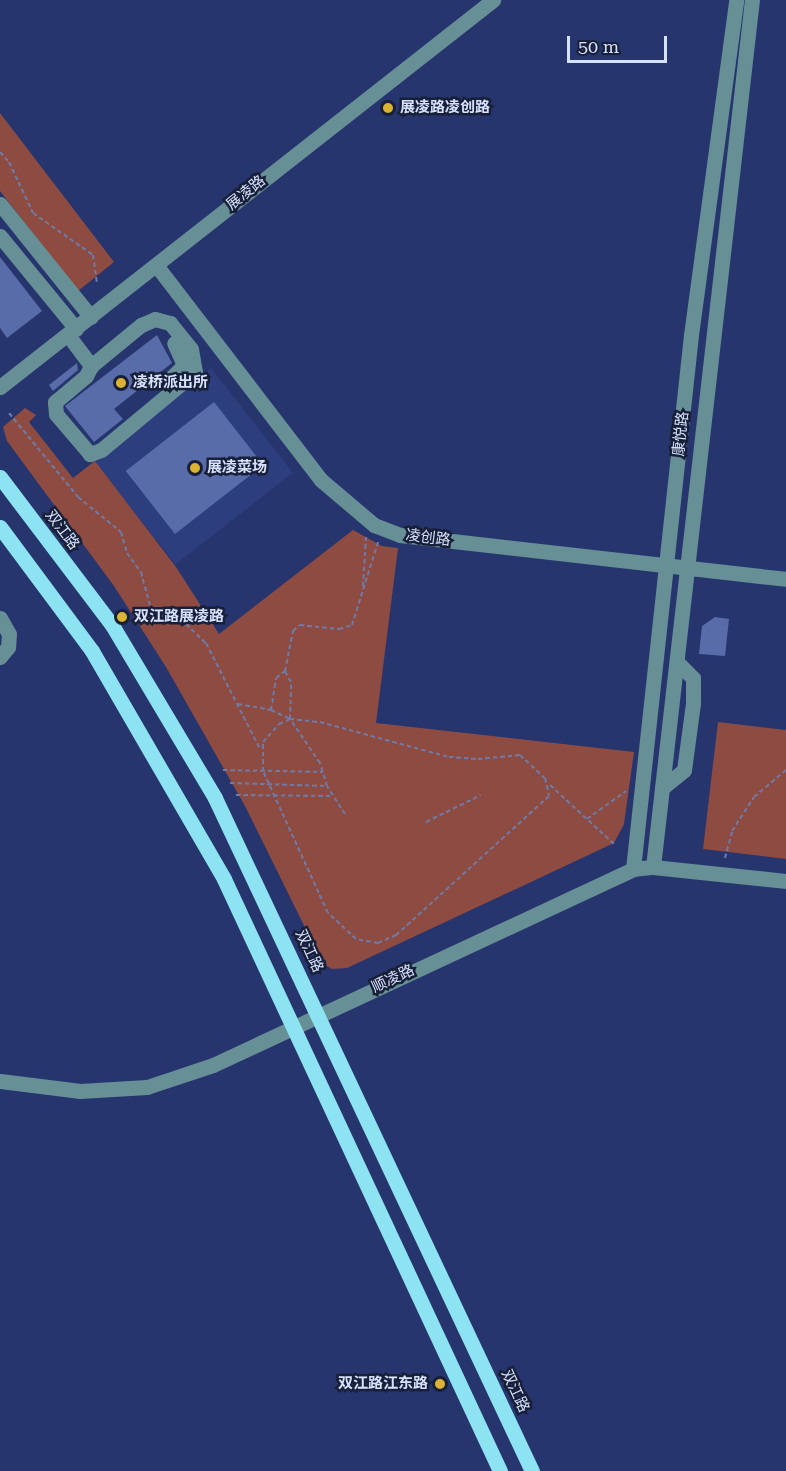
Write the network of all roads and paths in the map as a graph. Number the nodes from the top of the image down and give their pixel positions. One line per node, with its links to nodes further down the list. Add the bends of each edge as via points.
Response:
1 (493, 0): 7 (street, 展凌路, via 372,91)
2 (736, 0): 20 (street, 康悦路)
3 (752, 0): 21 (street, 康悦路)
4 (0, 152): 8 (path, via 9,162 33,213 93,255)
5 (0, 204): 9 (street)
6 (0, 236): 11 (street)
7 (156, 266): 9 (street, 展凌路); 20 (street, 凌创路, via 321,480 374,525 400,535)
8 (97, 282)
9 (91, 317): 11 (street, 展凌路)
10 (155, 320): 12 (street, via 141,325); 12 (street, via 170,323 191,349 195,372 101,450 90,454 54,408 59,397 87,376); 13 (street, via 184,361 182,369)
11 (72, 332): 12 (street); 14 (street, 展凌路)
12 (91, 366)
13 (171, 378)
14 (0, 387)
15 (9, 413): 27 (path, via 78,497 122,532 127,553 141,572 152,613 195,630)
16 (0, 477): 52 (main road, 双江路, via 137,664 215,798)
17 (0, 527): 53 (main road, via 92,651 156,757 224,879)
18 (366, 535): 23 (path)
19 (378, 542): 23 (path)
20 (666, 567): 21 (street, 凌创路); 50 (street, 康悦路)
21 (689, 569): 22 (street, 凌创路); 49 (street, 康悦路)
22 (786, 579)
23 (363, 590): 26 (path, via 352,626 339,629 300,625 293,631)
24 (0, 618): 25 (street, via 9,634 8,647)
25 (0, 657)
26 (285, 671): 28 (path, via 276,678); 29 (path, via 291,682)
27 (238, 704): 28 (path); 30 (path)
28 (271, 710): 29 (path)
29 (290, 719): 30 (path, via 270,732); 34 (path); 36 (path, via 320,722 450,757 520,755)
30 (260, 749): 33 (path)
31 (223, 770): 33 (path)
32 (786, 770): 48 (path, via 754,797 732,831)
33 (263, 771): 34 (path); 37 (path)
34 (323, 772): 38 (path)
35 (230, 783): 37 (path)
36 (549, 783): 41 (path, via 545,800 396,935 378,943 346,933 328,913); 45 (path)
37 (267, 784): 38 (path); 41 (path)
38 (327, 786): 43 (path)
39 (631, 788): 45 (path)
40 (236, 795): 41 (path)
41 (272, 795): 43 (path)
42 (481, 795): 46 (path)
43 (333, 796): 44 (path)
44 (345, 814)
45 (587, 819): 47 (path)
46 (426, 822)
47 (616, 846)
48 (725, 858)
49 (653, 867): 50 (street, 顺凌路); 51 (street, 顺凌路)
50 (633, 869): 52 (street, 顺凌路)
51 (786, 881)
52 (319, 1014): 53 (street, 顺凌路); 56 (main road, 双江路)
53 (292, 1027): 54 (street, 顺凌路, via 213,1065 147,1087 80,1091); 55 (main road)
54 (0, 1081)
55 (500, 1471)
56 (532, 1471)

